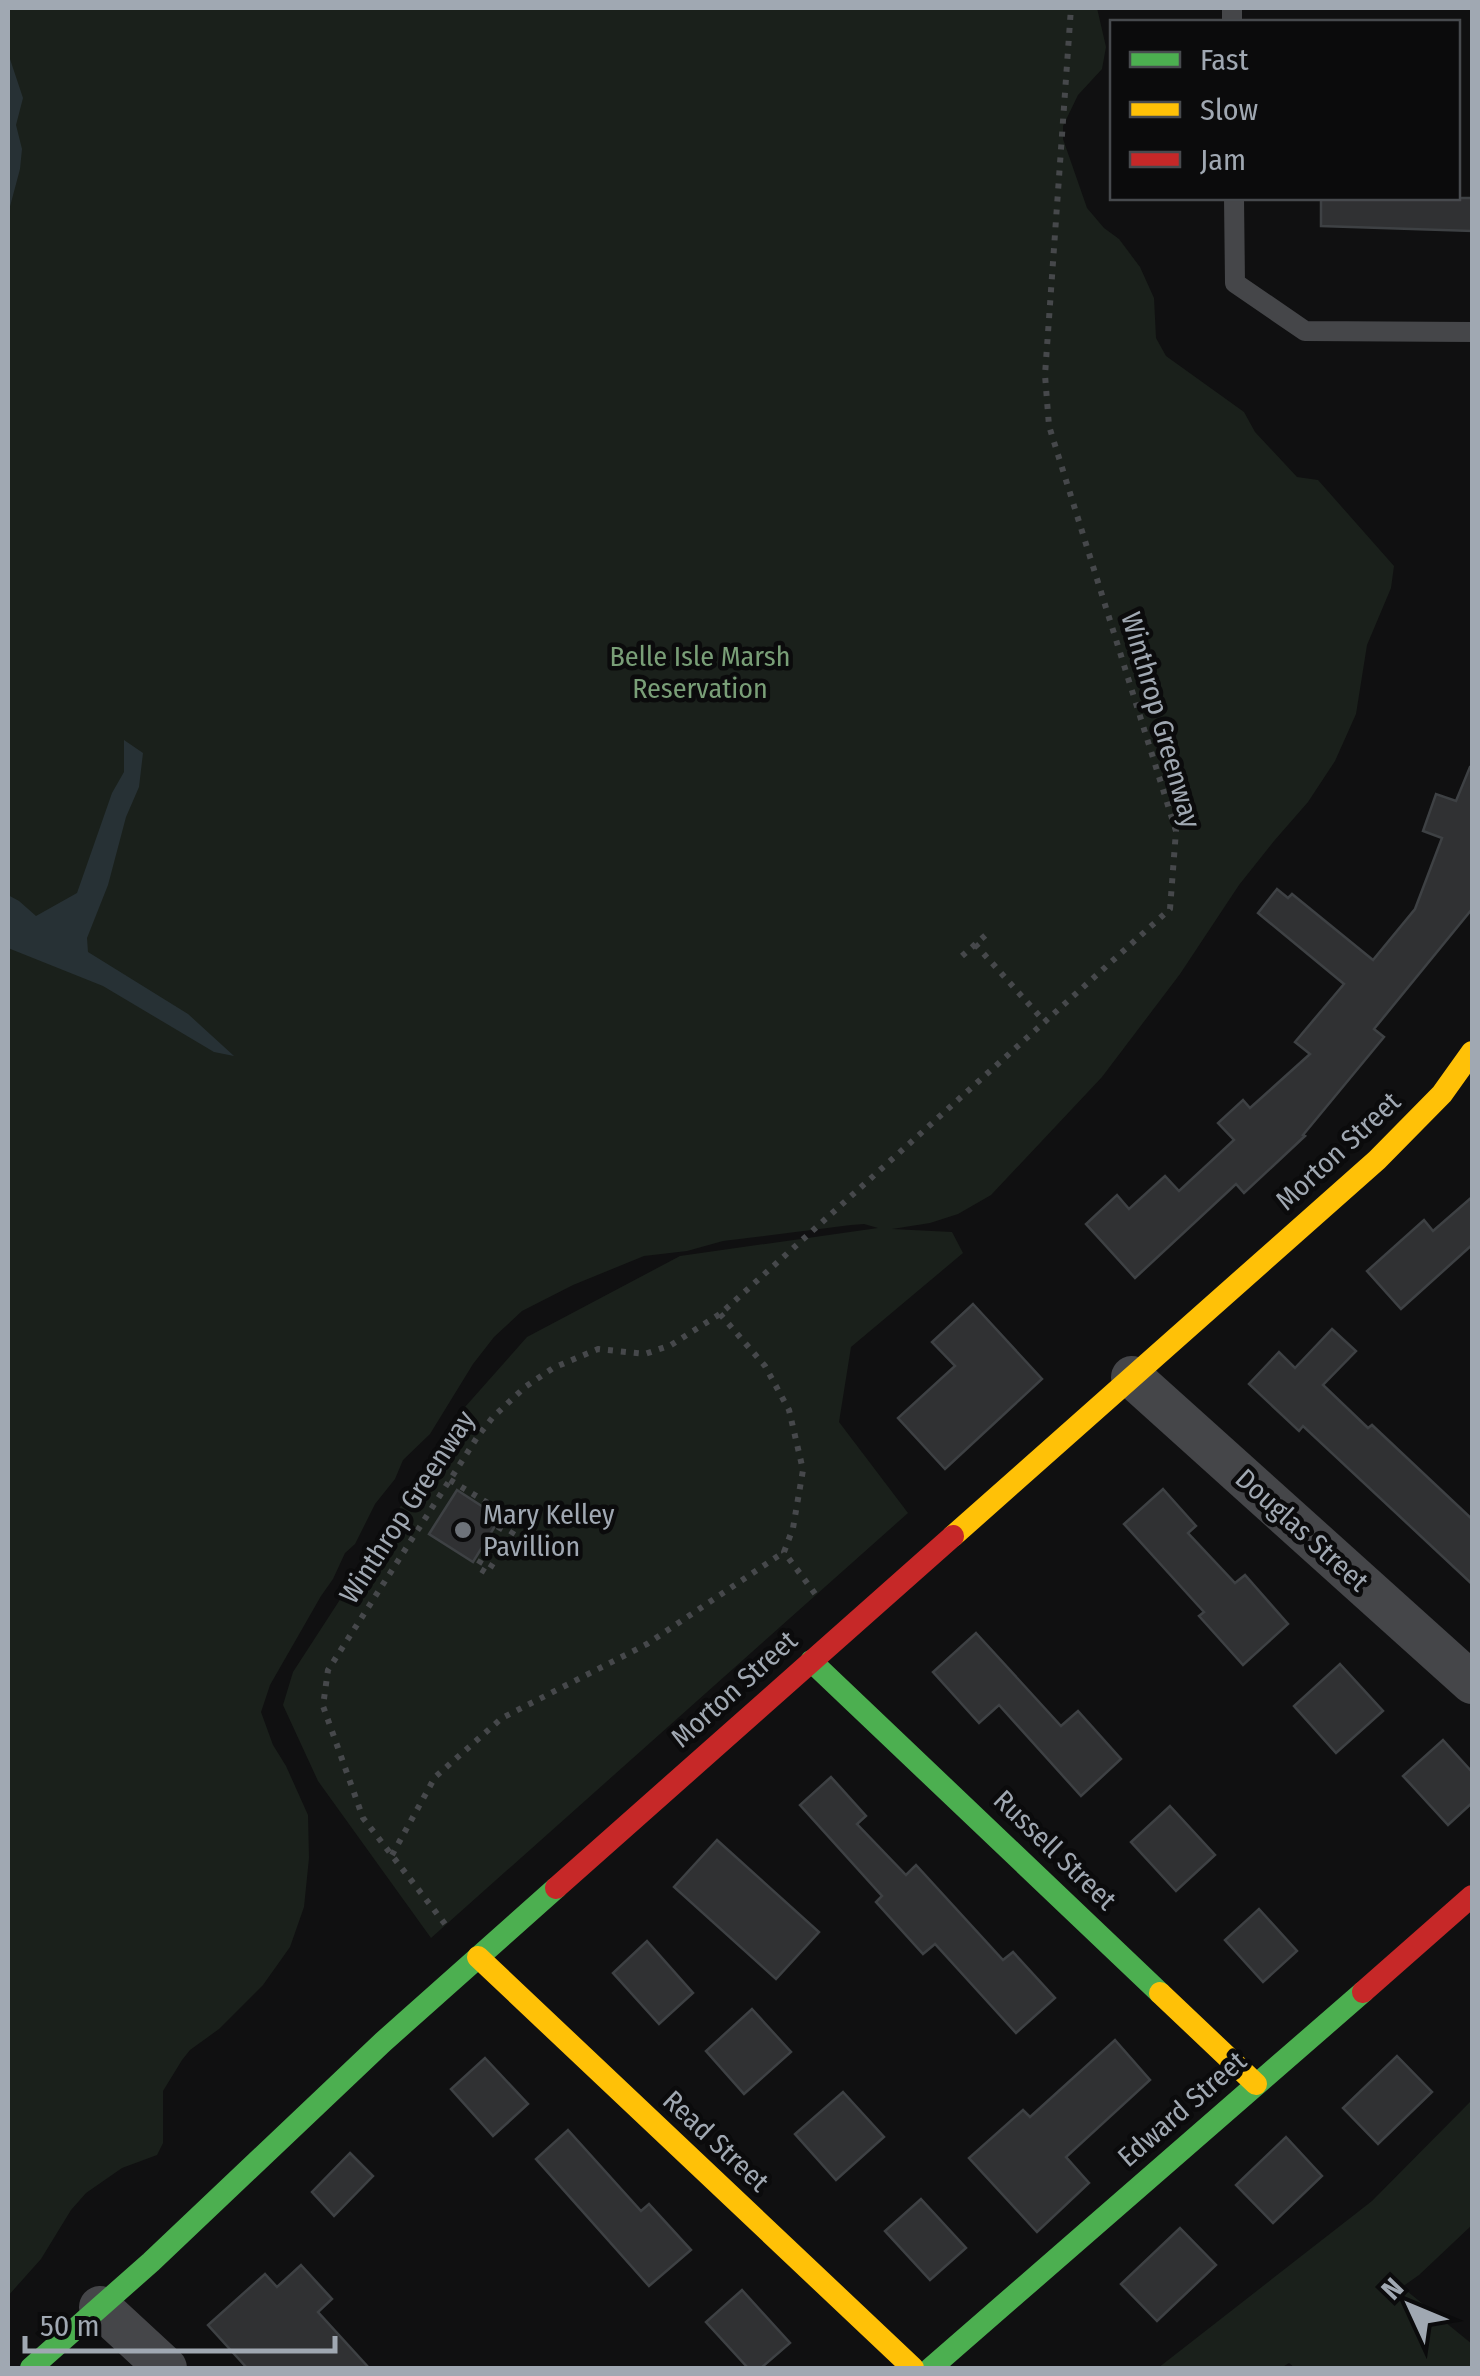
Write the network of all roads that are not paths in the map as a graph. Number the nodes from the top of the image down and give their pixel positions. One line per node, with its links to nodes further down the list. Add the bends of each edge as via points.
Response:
1 (1234, 200): 2 (lane, via 1235,284 1306,331)
2 (1472, 332)
3 (1472, 1052): 4 (street, Morton Street, via 1378,1160)
4 (1132, 1377): 5 (street, Morton Street); 6 (street, Douglas Street)
5 (812, 1661): 8 (street, Morton Street); 9 (street, Russell Street)
6 (1472, 1683)
7 (1472, 1896): 9 (street, Edward Street)
8 (478, 1957): 10 (street, Morton Street); 13 (street, Read Street)
9 (1256, 2084): 14 (street, Edward Street)
10 (100, 2307): 11 (street, Morton Street); 12 (street)
11 (30, 2368)
12 (166, 2368)
13 (913, 2368)
14 (931, 2368)

